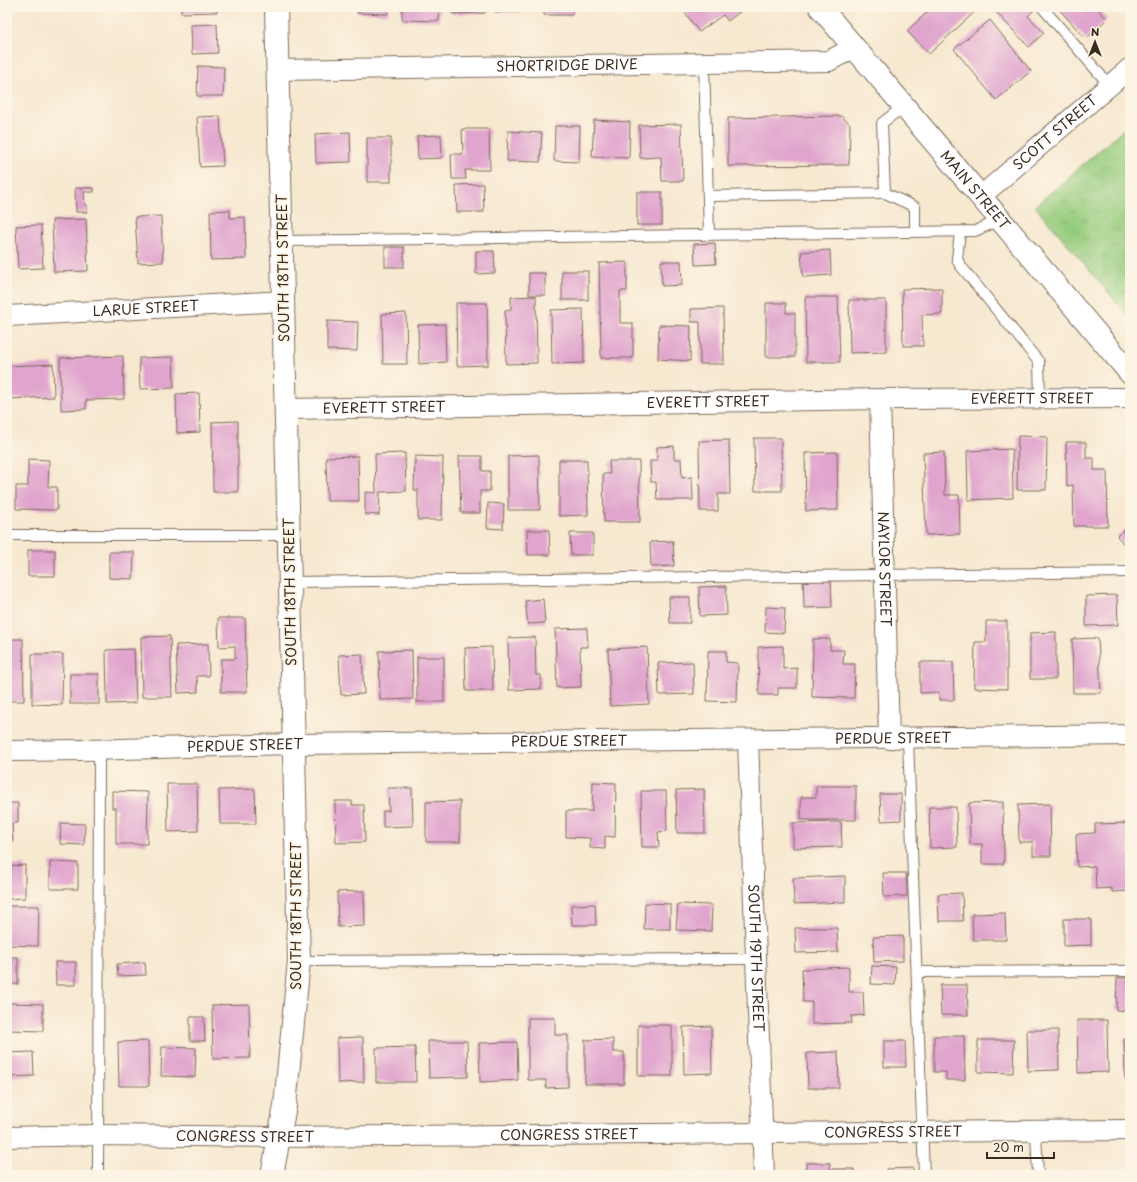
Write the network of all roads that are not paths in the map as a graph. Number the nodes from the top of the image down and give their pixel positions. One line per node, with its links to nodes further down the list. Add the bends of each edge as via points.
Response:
1 (276, 7): 7 (main road, SOUTH 18TH STREET)
2 (820, 7): 4 (main road, MAIN STREET)
3 (1042, 7): 8 (lane)
4 (853, 48): 5 (street, SHORTRIDGE DRIVE, via 829,61); 9 (main road, MAIN STREET)
5 (704, 63): 7 (street, SHORTRIDGE DRIVE); 11 (lane)
6 (1130, 68): 8 (street, SCOTT STREET)
7 (278, 70): 17 (main road, SOUTH 18TH STREET)
8 (1110, 86): 12 (street, SCOTT STREET)
9 (903, 107): 10 (lane, via 882,123); 12 (main road, MAIN STREET)
10 (885, 193): 11 (lane); 14 (lane, via 915,207)
11 (708, 196): 16 (lane)
12 (980, 197): 13 (main road, MAIN STREET)
13 (1000, 220): 15 (lane, via 975,231); 20 (main road, MAIN STREET)
14 (915, 232): 15 (lane); 16 (lane)
15 (960, 232): 21 (lane, via 957,260 1039,362)
16 (709, 235): 17 (lane)
17 (283, 241): 18 (main road, SOUTH 18TH STREET)
18 (284, 301): 19 (street, LARUE STREET); 24 (main road, SOUTH 18TH STREET)
19 (7, 316)
20 (1130, 373)
21 (1040, 398): 22 (street, EVERETT STREET); 23 (street, EVERETT STREET)
22 (1130, 398)
23 (880, 399): 24 (street, EVERETT STREET); 28 (street, NAYLOR STREET)
24 (287, 409): 25 (main road, SOUTH 18TH STREET)
25 (288, 534): 26 (lane); 29 (main road, SOUTH 18TH STREET)
26 (7, 536)
27 (1130, 572): 28 (lane)
28 (885, 575): 29 (lane); 31 (street, NAYLOR STREET)
29 (291, 582): 33 (main road, SOUTH 18TH STREET)
30 (1130, 735): 31 (street, PERDUE STREET)
31 (899, 739): 32 (street, PERDUE STREET); 39 (lane)
32 (748, 740): 33 (street, PERDUE STREET); 36 (street, SOUTH 19TH STREET)
33 (293, 744): 35 (street, PERDUE STREET); 37 (main road, SOUTH 18TH STREET)
34 (7, 751): 35 (street, PERDUE STREET)
35 (99, 751): 44 (lane)
36 (756, 959): 37 (lane); 43 (street, SOUTH 19TH STREET)
37 (299, 961): 46 (main road, SOUTH 18TH STREET, via 285,1106)
38 (1130, 971): 39 (lane)
39 (917, 972): 42 (lane)
40 (1130, 1130): 41 (street, CONGRESS STREET)
41 (1036, 1132): 42 (street, CONGRESS STREET); 51 (lane)
42 (922, 1133): 43 (street, CONGRESS STREET); 50 (lane)
43 (763, 1134): 46 (street, CONGRESS STREET); 49 (street, SOUTH 19TH STREET)
44 (97, 1135): 45 (street, CONGRESS STREET); 46 (street, CONGRESS STREET); 47 (lane)
45 (7, 1137)
46 (279, 1137): 48 (main road, SOUTH 18TH STREET)
47 (98, 1175)
48 (272, 1175)
49 (764, 1175)
50 (924, 1175)
51 (1038, 1175)

